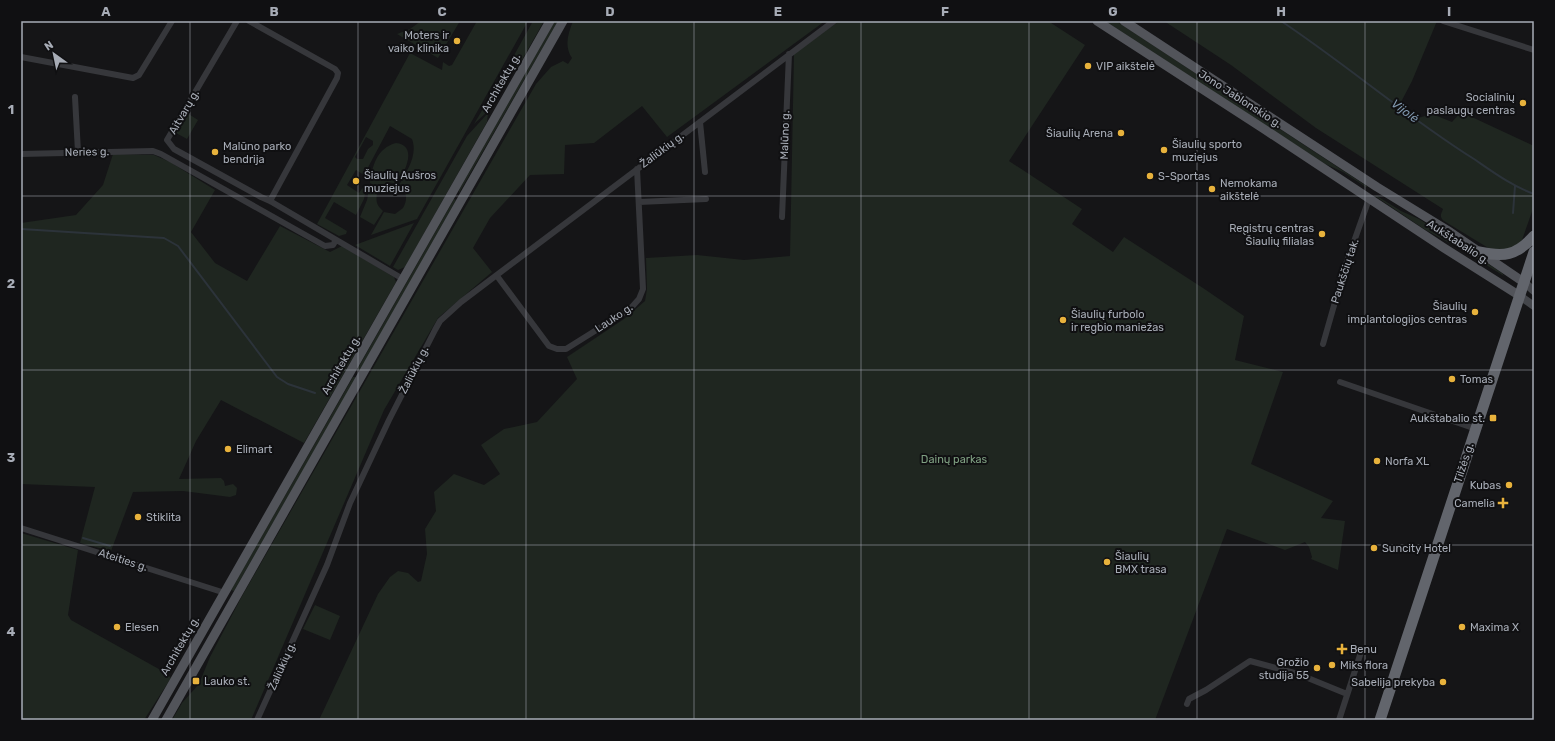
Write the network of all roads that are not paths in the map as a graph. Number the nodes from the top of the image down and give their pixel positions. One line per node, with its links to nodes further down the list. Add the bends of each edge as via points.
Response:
1 (172, 21): 12 (street, via 139,75 133,78)
2 (236, 21): 24 (street, Aitvarų g., via 167,140 174,149)
3 (249, 21): 24 (street, via 338,73)
4 (550, 21): 20 (main road, Architektų g.)
5 (564, 21): 21 (main road, Architektų g.)
6 (834, 21): 11 (street, Žaliūkių g.)
7 (1097, 21): 23 (main road, Jono Jablonskio g.)
8 (1124, 21): 19 (main road, Jono Jablonskio g.)
9 (1443, 21): 10 (street)
10 (1534, 50)
11 (789, 54): 14 (street, Žaliūkių g.); 26 (street, Malūno g.)
12 (21, 57)
13 (75, 97): 15 (street)
14 (700, 122): 17 (street, Žaliūkių g.); 18 (street, Žaliūkių g.)
15 (78, 152): 16 (street, Neries g.); 28 (street, Neries g., via 153,151 325,246 333,245)
16 (21, 154)
17 (637, 169): 25 (street, Lauko g.); 31 (street, Žaliūkių g.)
18 (705, 172)
19 (1377, 187): 23 (main road); 29 (main road, Aukštabalio g.)
20 (452, 192): 21 (main road); 32 (main road, Architektų g.)
21 (462, 198): 39 (main road, Architektų g.)
22 (706, 199): 25 (street)
23 (1370, 199): 35 (main road, Aukštabalio g.); 37 (street, Paukščių tak., via 1345,267)
24 (270, 201): 28 (street, Aitvarų g.)
25 (639, 202): 31 (street, Lauko g., via 643,289 639,299 630,309 566,349 549,346)
26 (782, 217)
27 (1534, 236): 29 (highway, via 1515,253 1495,255)
28 (336, 240): 32 (street, Aitvarų g.)
29 (1479, 252): 33 (main road, Aukštabalio g.)
30 (1534, 252): 33 (highway, Tilžės g.)
31 (497, 276): 51 (street, Žaliūkių g., via 447,314 435,330 350,503 327,565)
32 (403, 279): 38 (main road, Architektų g.)
33 (1525, 283): 34 (main road, Aukštabalio g.); 35 (highway, Tilžės g.)
34 (1534, 291)
35 (1520, 296): 36 (main road, Aukštabalio g.); 41 (highway, Tilžės g.)
36 (1534, 306)
37 (1323, 344)
38 (352, 370): 39 (main road); 43 (main road, Architektų g.)
39 (362, 375): 44 (main road, Architektų g.)
40 (1340, 382): 41 (street)
41 (1476, 429): 48 (highway, Tilžės g.)
42 (21, 528): 43 (street, Ateities g.)
43 (225, 593): 44 (main road); 49 (main road, Architektų g.)
44 (236, 597): 50 (main road, Architektų g.)
45 (1362, 649): 46 (street)
46 (1347, 694): 47 (street, via 1298,674 1250,661 1189,699); 52 (street)
47 (1187, 704)
48 (1382, 719)
49 (152, 720)
50 (166, 720)
51 (257, 720)
52 (1339, 720)

